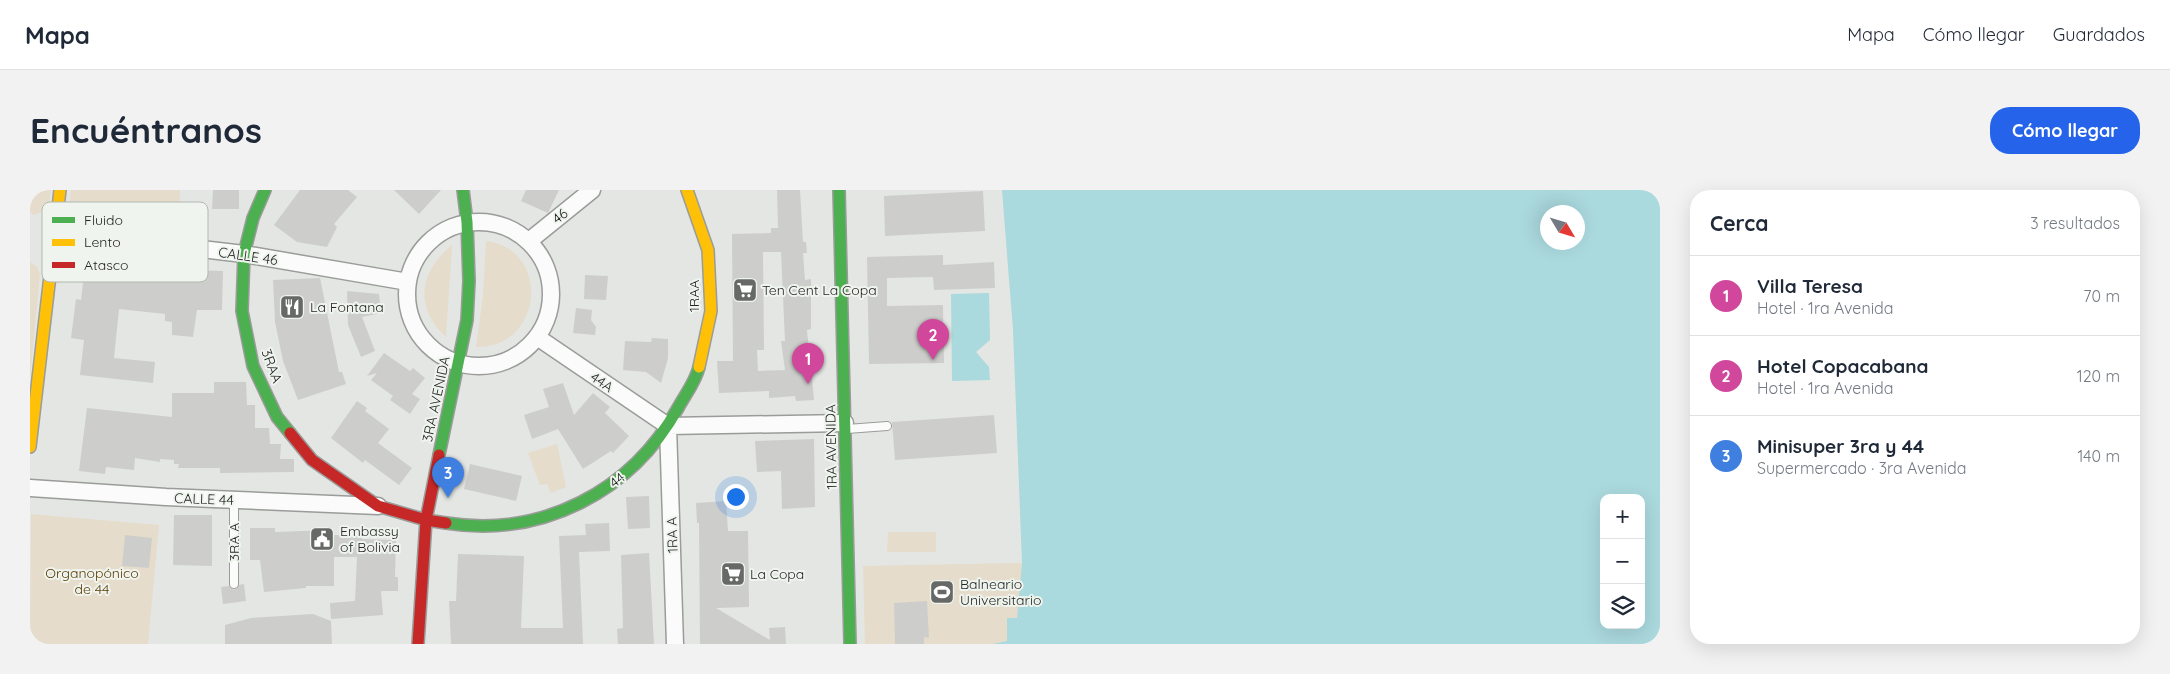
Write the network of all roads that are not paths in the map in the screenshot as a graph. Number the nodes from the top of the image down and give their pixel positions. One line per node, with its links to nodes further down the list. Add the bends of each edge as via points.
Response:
1 (265, 190): 9 (main road, 3RAA, via 253,218)
2 (463, 190): 6 (main road, 3RA AVENIDA)
3 (592, 190): 7 (street, 46)
4 (688, 190): 14 (main road, 1RAA, via 708,250 711,311 698,372)
5 (838, 190): 15 (main road, 1RA AVENIDA)
6 (467, 222): 7 (street, via 497,224 514,230); 11 (street, via 443,232 428,243 416,259); 13 (main road, 3RA AVENIDA, via 467,320)
7 (529, 241): 12 (street, via 548,272 551,291 550,309)
8 (208, 250): 9 (street, CALLE 46)
9 (244, 254): 11 (street, CALLE 46); 20 (main road, 3RAA, via 242,311 253,366 277,417 312,460)
10 (50, 282): 17 (main road)
11 (408, 282): 13 (street, via 409,315 417,332 429,348)
12 (537, 337): 13 (street, via 519,355 501,363 482,367); 14 (street, 44A)
13 (459, 364): 21 (main road, 3RA AVENIDA)
14 (668, 426): 15 (street); 21 (main road, 44, via 639,462 603,491 562,512 499,526 471,527); 24 (street, 1RA A)
15 (845, 426): 16 (lane); 25 (main road, 1RA AVENIDA)
16 (887, 426)
17 (30, 447)
18 (30, 488): 19 (street, CALLE 44)
19 (234, 500): 20 (street, CALLE 44); 22 (lane, 3RA A)
20 (378, 506): 21 (main road, 44)
21 (426, 520): 23 (main road, 3RA AVENIDA)
22 (234, 584)
23 (418, 644)
24 (675, 644)
25 (850, 644)

